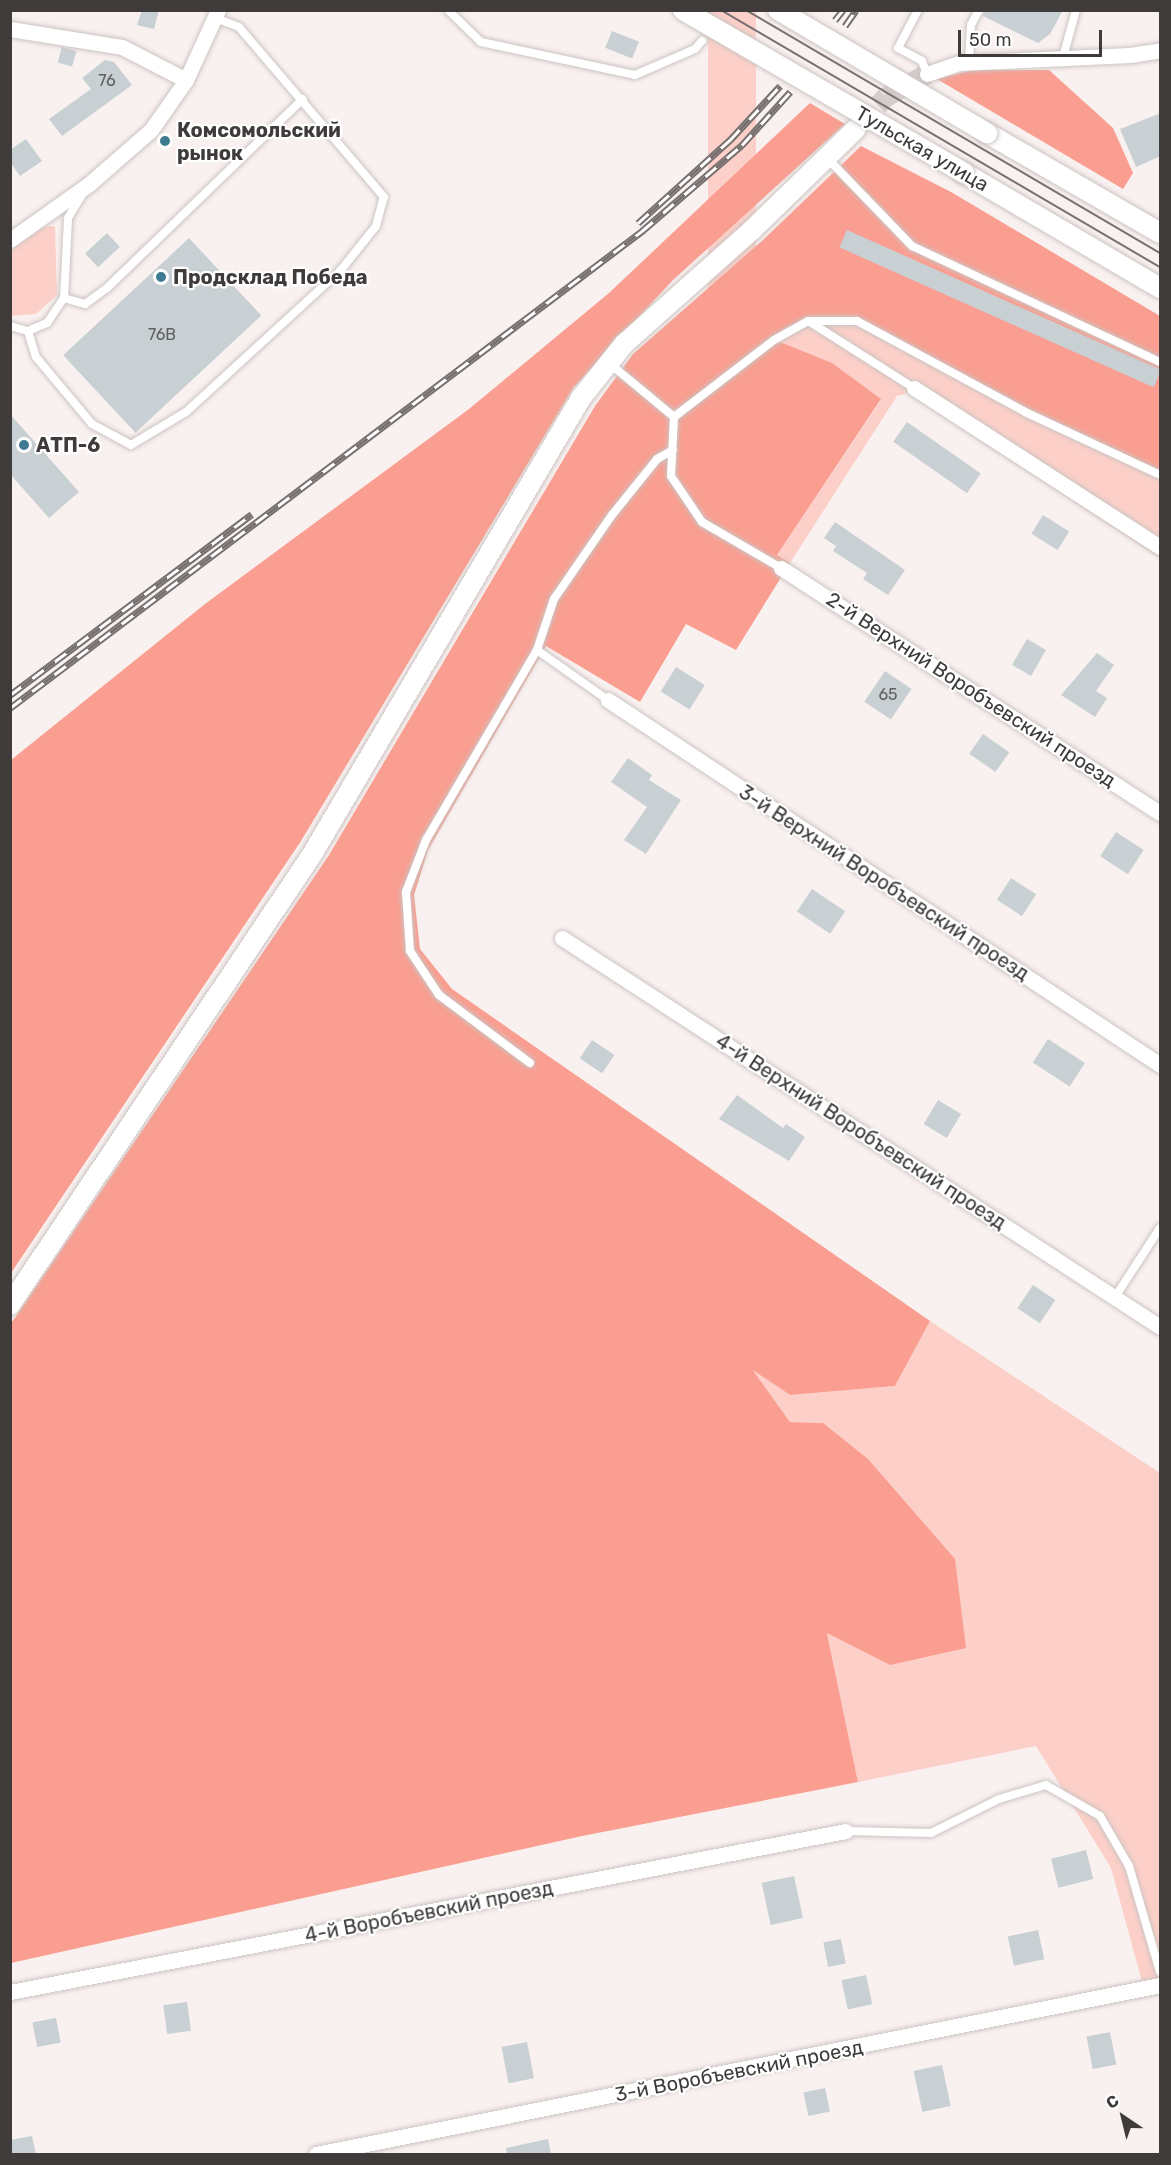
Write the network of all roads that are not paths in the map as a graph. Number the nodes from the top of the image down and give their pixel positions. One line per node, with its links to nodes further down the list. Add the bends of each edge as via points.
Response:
1 (448, 10): 9 (lane, via 481,42 634,75 695,49)
2 (683, 10): 21 (street, Тульская улица, bridge)
3 (778, 10): 19 (street, bridge)
4 (918, 10): 13 (lane, via 898,48 922,61)
5 (979, 10): 12 (lane, via 971,25)
6 (1076, 10): 11 (lane)
7 (216, 14): 14 (street); 15 (lane, via 239,27)
8 (10, 28): 14 (street, via 122,47)
9 (702, 41)
10 (1161, 50): 11 (street)
11 (1064, 57): 12 (street)
12 (969, 62): 13 (street)
13 (927, 74)
14 (186, 81): 18 (street, via 151,130)
15 (303, 99): 22 (lane, via 107,288 85,304); 25 (lane, via 384,197 376,226 341,270 186,412 131,445 92,424 36,357)
16 (856, 129): 17 (street)
17 (827, 158): 26 (lane, via 912,246); 27 (street, via 624,344)
18 (89, 184): 20 (street); 22 (lane, via 68,218)
19 (1161, 233)
20 (10, 240)
21 (1161, 288)
22 (64, 298): 25 (lane, via 47,323)
23 (808, 321): 28 (lane); 29 (lane, via 774,340); 31 (lane, via 857,321 1025,412)
24 (10, 326): 25 (lane)
25 (28, 331)
26 (1161, 362)
27 (609, 363): 29 (lane); 42 (street, via 528,484 313,853)
28 (914, 388): 32 (street)
29 (674, 417): 30 (lane)
30 (673, 450): 33 (lane, via 671,476 702,522); 34 (lane, via 657,459 612,515 554,599)
31 (1161, 475)
32 (1161, 547)
33 (781, 568): 36 (street, 2-й Верхний Воробъевский проезд)
34 (537, 650): 35 (lane); 38 (lane, via 426,840 406,892 410,951 439,995)
35 (608, 700): 39 (street, 3-й Верхний Воробъевский проезд)
36 (1161, 813)
37 (562, 938): 41 (street, 4-й Верхний Воробъевский проезд)
38 (530, 1063)
39 (1161, 1065)
40 (1161, 1228): 41 (lane)
41 (1115, 1297): 43 (street, 4-й Верхний Воробъевский проезд)
42 (10, 1305)
43 (1161, 1327)
44 (846, 1831): 45 (lane, via 931,1833 999,1799 1046,1785 1100,1815 1129,1866); 47 (street, 4-й Воробъевский проезд)
45 (1161, 1971)
46 (1161, 1985): 48 (street, 3-й Воробъевский проезд)
47 (10, 1992)
48 (316, 2154)

